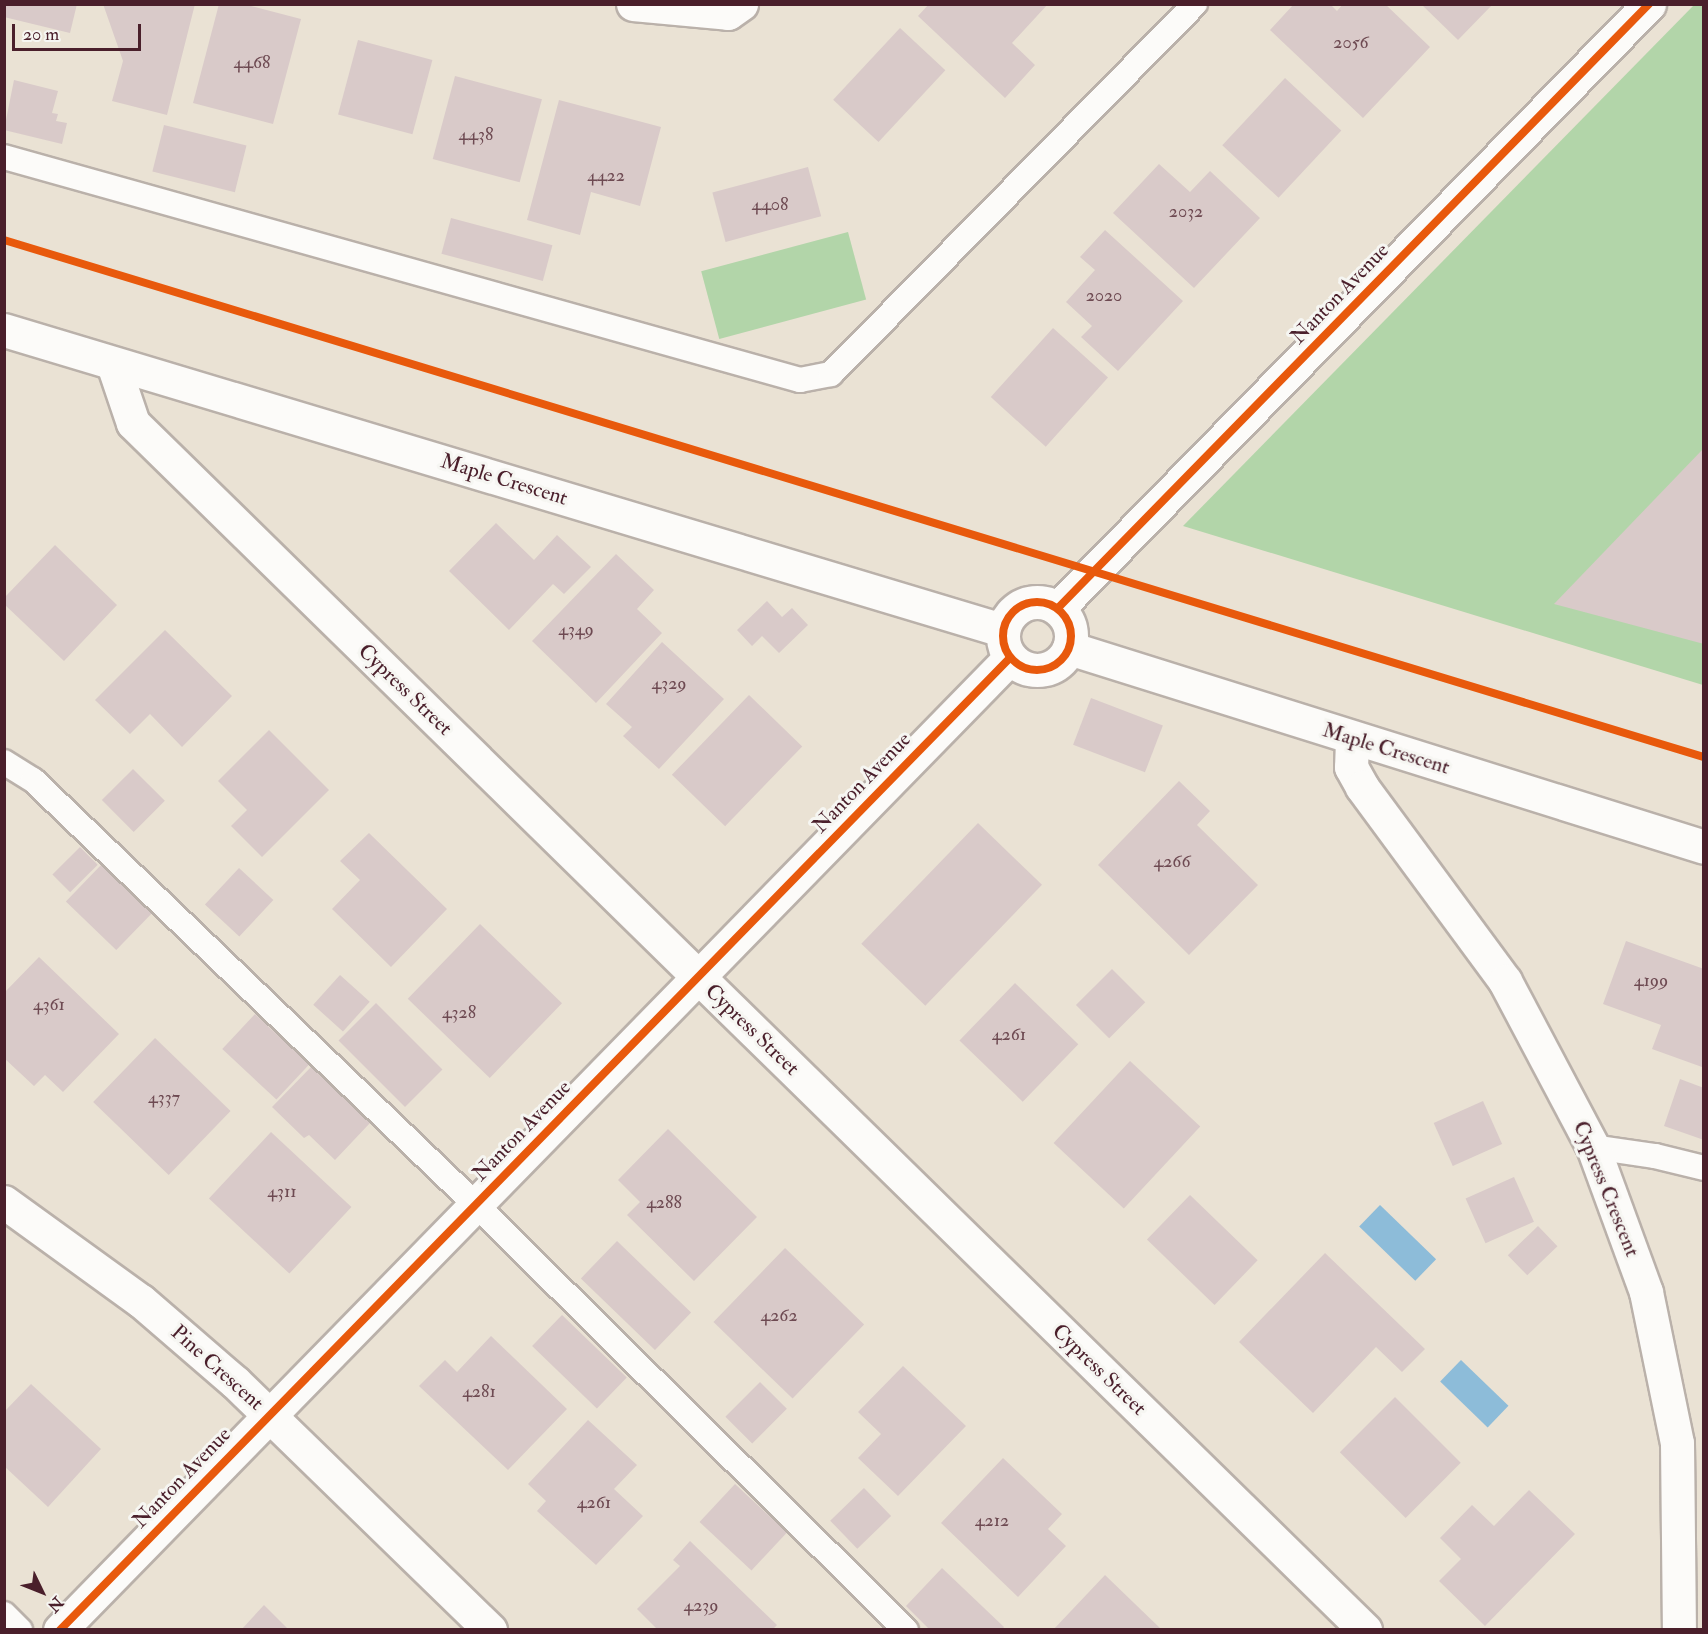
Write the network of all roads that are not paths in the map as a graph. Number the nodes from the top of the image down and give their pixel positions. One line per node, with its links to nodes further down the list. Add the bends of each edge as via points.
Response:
1 (633, 4): 4 (street)
2 (1195, 4): 5 (lane, via 831,374 800,380)
3 (1648, 4): 8 (street, Nanton Avenue)
4 (734, 9)
5 (4, 157)
6 (4, 330): 7 (street, Maple Crescent)
7 (113, 364): 9 (street, Maple Crescent); 14 (street, Cypress Street, via 133,423)
8 (1058, 608): 9 (street, via 1036,601 1024,603 1006,619); 10 (street, via 1070,626)
9 (1006, 644): 10 (street, via 1030,670 1053,666); 14 (street, Nanton Avenue)
10 (1069, 648): 11 (street, Maple Crescent)
11 (1352, 740): 13 (street, Maple Crescent); 15 (street, Cypress Crescent, via 1351,767 1362,788 1505,981)
12 (4, 762): 18 (lane, via 33,780)
13 (1704, 847)
14 (698, 977): 18 (street, Nanton Avenue); 25 (street, Cypress Street)
15 (1593, 1147): 16 (lane); 26 (street, Cypress Crescent, via 1646,1292 1677,1443)
16 (1704, 1168)
17 (4, 1202): 19 (street, Pine Crescent, via 141,1301)
18 (475, 1204): 19 (street, Nanton Avenue); 24 (lane)
19 (269, 1414): 22 (street, Nanton Avenue); 23 (street, Pine Crescent)
20 (4, 1614): 21 (lane)
21 (20, 1629)
22 (60, 1629)
23 (490, 1629)
24 (906, 1629)
25 (1365, 1629)
26 (1679, 1629)

